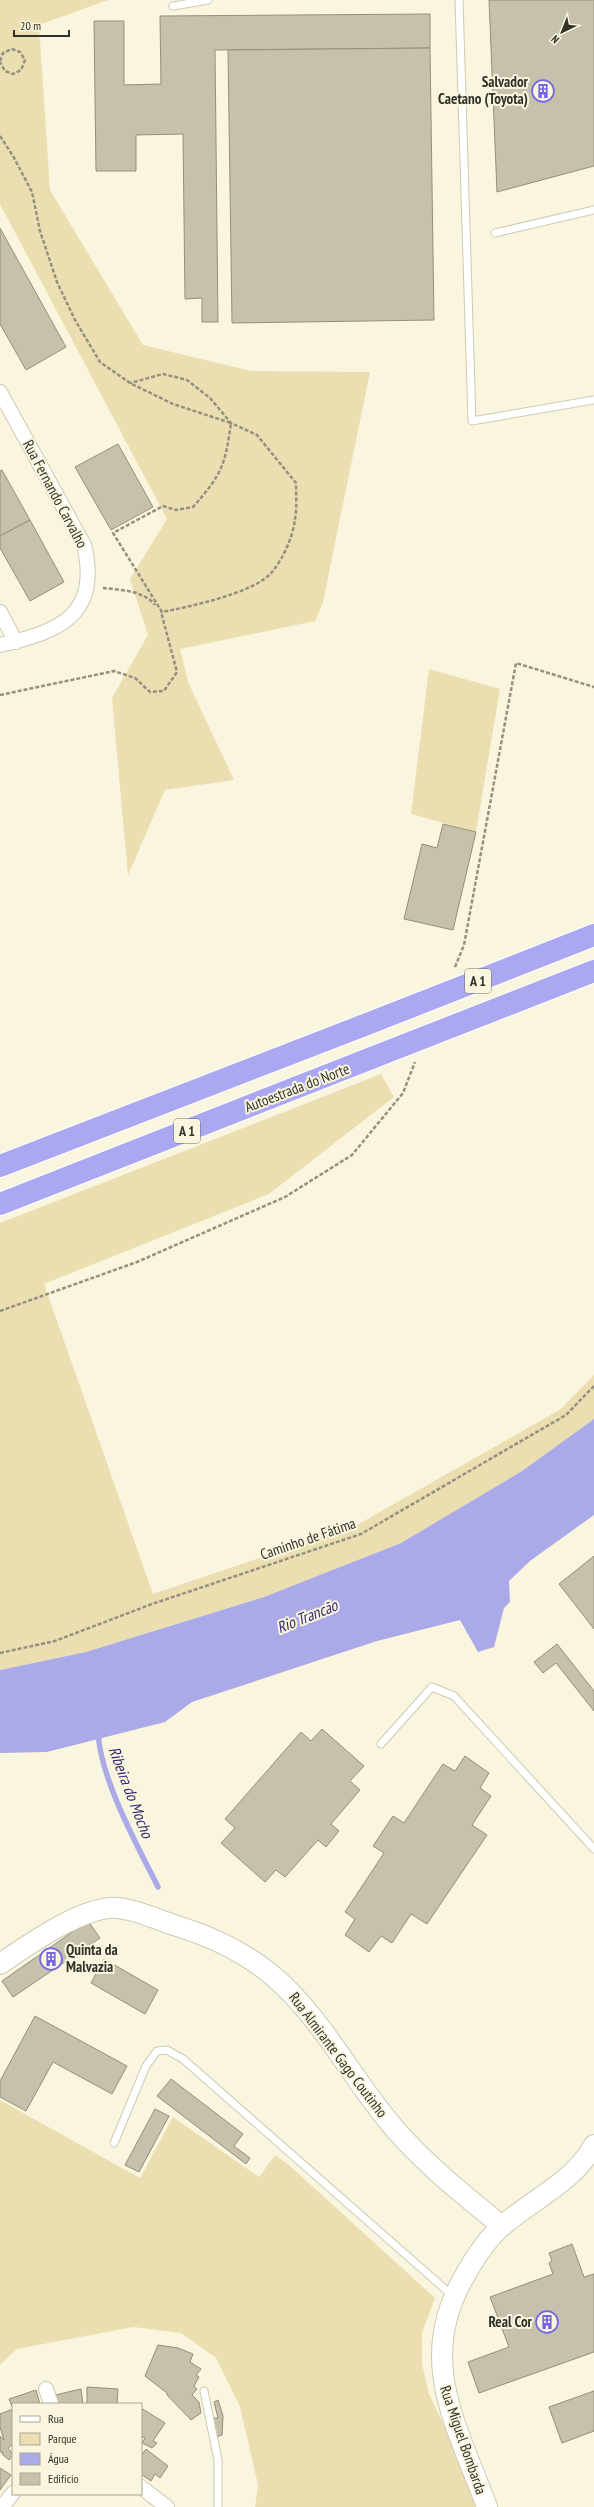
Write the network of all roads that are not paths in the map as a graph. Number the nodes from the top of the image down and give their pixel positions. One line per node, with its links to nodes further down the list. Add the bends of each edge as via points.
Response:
1 (208, 0): 3 (lane)
2 (459, 0): 7 (lane, via 472,421)
3 (173, 6)
4 (594, 210): 5 (lane)
5 (495, 233)
6 (0, 392): 9 (street, Rua Fernando Carvalho, via 84,545 89,567 88,586 82,601 64,622 42,634)
7 (594, 400)
8 (0, 612): 9 (street)
9 (16, 642): 10 (street, Rua Fernando Carvalho)
10 (0, 645)
11 (594, 935): 13 (highway, A 1, bridge)
12 (594, 971): 14 (highway, Autoestrada do Norte / A 1, bridge)
13 (0, 1166)
14 (0, 1204)
15 (380, 1744): 16 (lane, via 432,1687 454,1696)
16 (594, 1849)
17 (0, 1964): 20 (street, Rua Almirante Gago Coutinho, via 78,1917 111,1908 148,1916 223,1944 255,1963 284,1986 395,2129 446,2179)
18 (114, 2143): 21 (lane, via 146,2066 157,2051 167,2050 183,2059)
19 (594, 2145): 20 (street, Rua Miguel Bombarda, via 561,2185)
20 (502, 2226): 21 (street, Rua Miguel Bombarda, via 470,2267)
21 (453, 2296): 30 (street, Rua Miguel Bombarda, via 440,2346 441,2370 446,2395)
22 (46, 2389): 24 (street)
23 (204, 2391): 29 (lane, via 218,2460)
24 (51, 2403)
25 (142, 2488): 28 (street)
26 (12, 2494): 27 (street)
27 (2, 2507)
28 (167, 2507)
29 (218, 2507)
30 (486, 2507)

